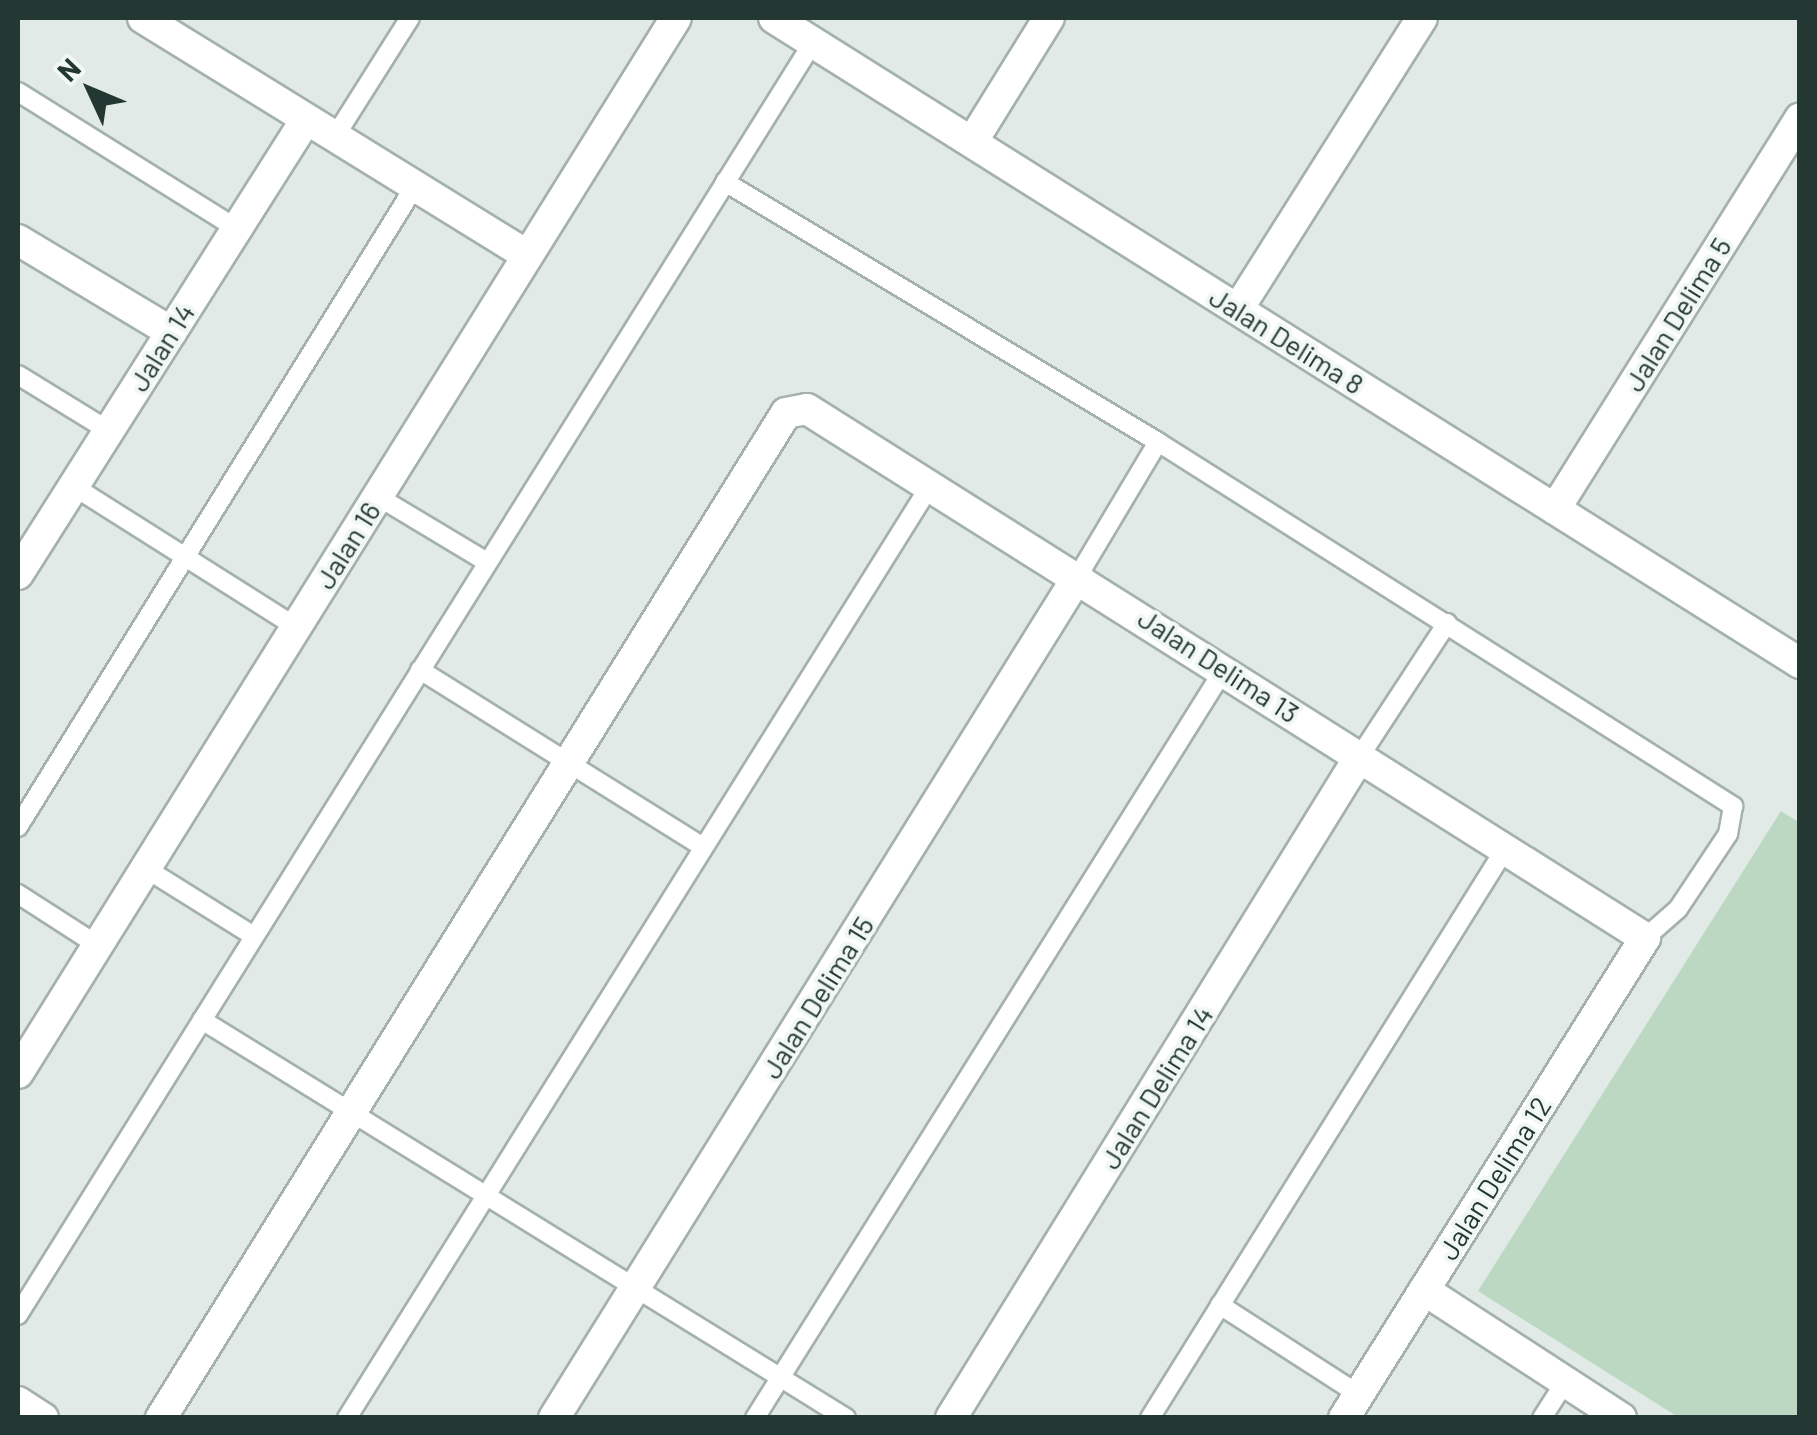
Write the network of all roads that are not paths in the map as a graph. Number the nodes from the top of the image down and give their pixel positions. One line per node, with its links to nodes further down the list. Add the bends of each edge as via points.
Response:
1 (143, 18): 10 (street)
2 (410, 18): 11 (lane)
3 (676, 18): 17 (street, Jalan 16)
4 (774, 18): 7 (street, Jalan Delima 8)
5 (1049, 18): 12 (street)
6 (1422, 18): 18 (street)
7 (813, 42): 12 (street, Jalan Delima 8); 13 (lane)
8 (18, 92): 15 (lane)
9 (1800, 119): 26 (street, Jalan Delima 5)
10 (306, 121): 11 (street); 15 (street, Jalan 14)
11 (334, 138): 14 (street)
12 (972, 142): 18 (street, Jalan Delima 8)
13 (726, 182): 22 (lane); 29 (lane)
14 (415, 186): 17 (street); 28 (lane)
15 (237, 229): 19 (street, Jalan 14)
16 (18, 240): 19 (street)
17 (527, 255): 25 (street, Jalan 16)
18 (1238, 309): 26 (street, Jalan Delima 8)
19 (171, 332): 21 (street, Jalan 14)
20 (18, 375): 21 (lane)
21 (108, 431): 24 (street, Jalan 14)
22 (1158, 442): 31 (lane); 32 (lane)
23 (931, 484): 31 (street, Jalan Delima 13); 38 (street, Jalan Delima 13, via 830,418 786,413); 40 (lane)
24 (73, 486): 27 (street, Jalan 14); 28 (lane)
25 (377, 496): 29 (lane); 33 (street, Jalan 16)
26 (1555, 508): 34 (street, Jalan Delima 8)
27 (30, 527): 30 (street, Jalan 14)
28 (185, 556): 33 (lane); 39 (lane)
29 (488, 562): 36 (lane)
30 (18, 574)
31 (1078, 576): 35 (street, Jalan Delima 13); 51 (street, Jalan Delima 15)
32 (1447, 623): 37 (lane); 45 (lane, via 1733,806 1728,834 1678,909)
33 (296, 626): 42 (street, Jalan 16)
34 (1800, 662)
35 (1226, 668): 37 (street, Jalan Delima 13); 55 (lane)
36 (420, 670): 38 (lane); 44 (lane)
37 (1360, 756): 41 (street, Jalan Delima 13); 65 (street, Jalan Delima 14)
38 (569, 763): 40 (lane); 49 (street)
39 (18, 827)
40 (703, 847): 50 (lane)
41 (1505, 848): 45 (street, Jalan Delima 13); 53 (lane)
42 (145, 868): 44 (lane); 46 (street, Jalan 16)
43 (18, 894): 46 (lane)
44 (254, 936): 47 (lane)
45 (1645, 938): 52 (street, Jalan Delima 12)
46 (97, 945): 48 (street, Jalan 16)
47 (202, 1020): 49 (lane); 54 (lane)
48 (18, 1072)
49 (351, 1112): 50 (lane); 60 (street)
50 (486, 1195): 51 (lane); 61 (lane)
51 (636, 1288): 55 (lane); 62 (street, Jalan Delima 15)
52 (1424, 1290): 56 (street); 58 (street, Jalan Delima 12)
53 (1220, 1305): 58 (lane); 66 (lane)
54 (18, 1315)
55 (780, 1377): 63 (lane); 64 (lane)
56 (1565, 1382): 67 (lane); 68 (street)
57 (18, 1402): 59 (street)
58 (1351, 1406)
59 (43, 1418)
60 (162, 1418)
61 (347, 1418)
62 (554, 1418)
63 (755, 1418)
64 (846, 1418)
65 (951, 1418)
66 (1150, 1418)
67 (1542, 1418)
68 (1621, 1418)

